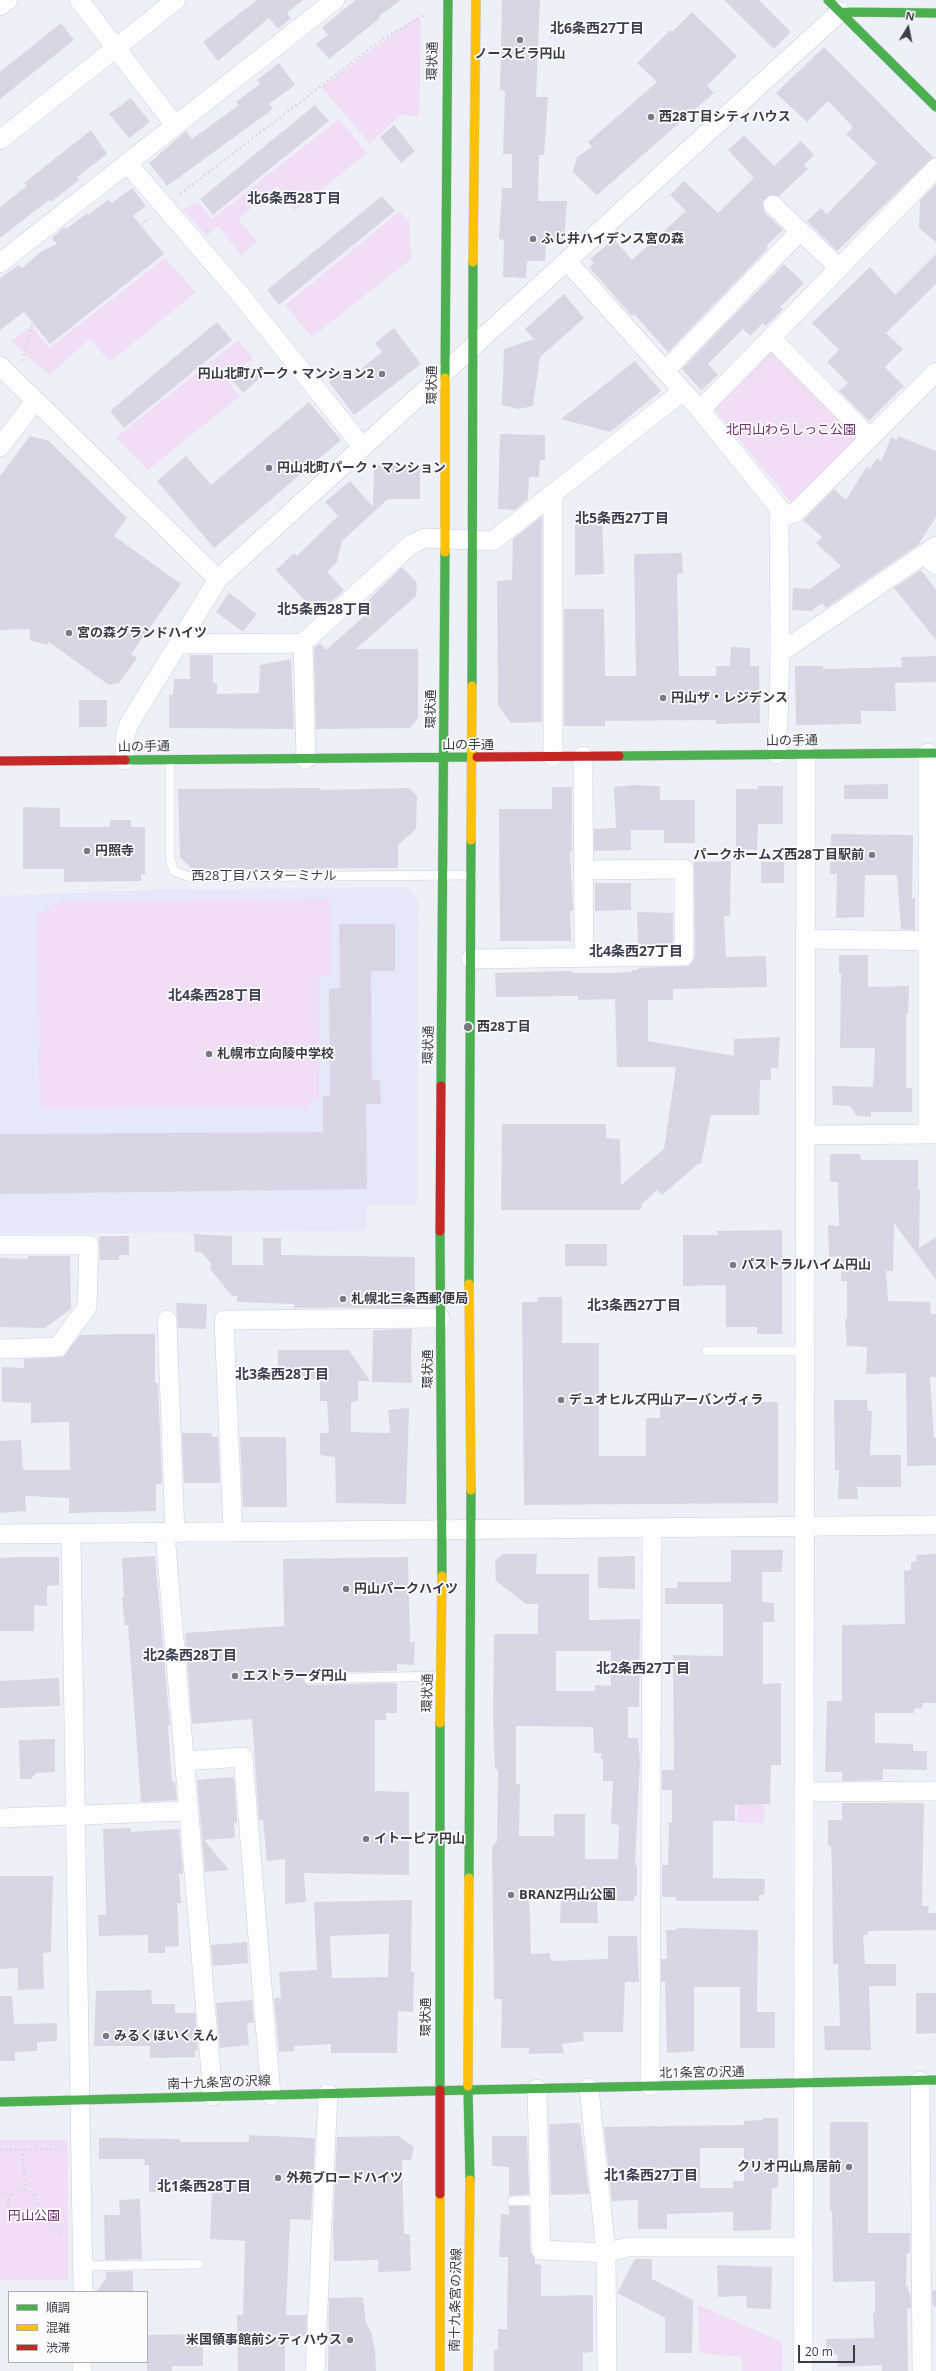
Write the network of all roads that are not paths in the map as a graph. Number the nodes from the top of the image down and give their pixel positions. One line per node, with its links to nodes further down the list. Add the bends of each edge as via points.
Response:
1 (8, 0): 7 (street)
2 (79, 0): 10 (street)
3 (176, 0): 10 (street)
4 (335, 0): 12 (street)
5 (448, 0): 24 (street, 環状通)
6 (476, 0): 22 (street)
7 (0, 6)
8 (834, 6): 9 (street); 11 (street); 18 (street)
9 (936, 13)
10 (116, 48): 12 (street); 13 (street)
11 (936, 107)
12 (175, 125): 14 (street)
13 (0, 140)
14 (127, 163): 19 (street); 31 (street, via 239,293)
15 (936, 168): 20 (street)
16 (773, 205): 17 (street)
17 (800, 232): 20 (street); 25 (street)
18 (567, 261): 22 (street); 25 (street)
19 (0, 263)
20 (839, 268): 21 (street)
21 (771, 338): 29 (street); 30 (street)
22 (473, 346): 24 (street); 36 (street)
23 (0, 366): 28 (street)
24 (445, 371): 31 (street); 35 (street, 環状通)
25 (665, 371): 27 (street)
26 (936, 372): 30 (street)
27 (683, 392): 29 (street); 33 (street)
28 (35, 401): 32 (street); 38 (street)
29 (700, 410): 34 (street, via 779,508)
30 (870, 438): 34 (street, via 796,512)
31 (362, 446): 38 (street)
32 (0, 447)
33 (554, 493): 36 (street, via 493,541); 46 (street)
34 (780, 518): 41 (street)
35 (444, 538): 36 (street); 39 (street, via 425,538 410,544); 47 (street, 環状通)
36 (472, 540): 48 (street)
37 (932, 555): 41 (street)
38 (218, 579): 40 (street)
39 (303, 643): 40 (street); 49 (street)
40 (178, 644): 50 (street, via 129,724 125,736)
41 (780, 653): 43 (street)
42 (932, 753): 44 (street, 山の手通); 57 (street)
43 (777, 754): 44 (street, 山の手通); 45 (street, 山の手通)
44 (806, 754): 56 (street)
45 (584, 756): 46 (street, 山の手通); 53 (street)
46 (553, 757): 48 (street, 山の手通)
47 (444, 758): 48 (street, 山の手通); 49 (street, 山の手通); 54 (street, 環状通)
48 (472, 758): 55 (street)
49 (306, 759): 51 (street, 山の手通)
50 (125, 760): 51 (street, 山の手通); 52 (street, 山の手通)
51 (170, 760): 54 (lane, 西28丁目バスターミナル, via 170,858 174,871 181,875 190,877)
52 (0, 761)
53 (584, 870): 58 (street); 58 (street, via 684,869 684,956)
54 (444, 874): 55 (lane, 西28丁目バスターミナル); 63 (street, 環状通)
55 (472, 875): 59 (street)
56 (806, 939): 57 (street); 61 (street)
57 (931, 941): 60 (street)
58 (584, 958): 59 (street)
59 (471, 959): 72 (street, via 468,1212)
60 (932, 1134): 61 (street)
61 (806, 1135): 67 (street)
62 (0, 1245): 65 (street, via 89,1245 87,1307 58,1347)
63 (440, 1318): 71 (street, 環状通); 73 (street, via 224,1320)
64 (167, 1320): 74 (street)
65 (0, 1349)
66 (706, 1351): 67 (lane)
67 (805, 1351): 69 (street)
68 (936, 1525): 69 (street)
69 (804, 1527): 70 (street); 81 (street)
70 (652, 1528): 72 (street); 87 (street)
71 (442, 1530): 72 (street); 73 (street); 77 (street, 環状通)
72 (471, 1530): 91 (street)
73 (234, 1532): 74 (street)
74 (170, 1533): 76 (street); 79 (street)
75 (0, 1534): 76 (street)
76 (71, 1534): 83 (street)
77 (441, 1676): 78 (lane); 90 (street, 環状通)
78 (309, 1679)
79 (184, 1761): 82 (street); 93 (street, via 243,1757)
80 (936, 1791): 81 (street)
81 (804, 1792): 86 (street)
82 (187, 1811): 83 (street); 94 (street)
83 (76, 1815): 84 (street); 95 (street)
84 (0, 1818)
85 (928, 2080): 86 (street, 北1条宮の沢通); 109 (street)
86 (804, 2084): 87 (street, 北1条宮の沢通); 99 (street)
87 (650, 2086): 88 (street, 北1条宮の沢通)
88 (589, 2088): 89 (street, 北1条宮の沢通); 100 (street)
89 (537, 2089): 91 (street, 北1条宮の沢通); 97 (street)
90 (440, 2090): 91 (street, 南十九条宮の沢線); 92 (street, 南十九条宮の沢線); 105 (street, 南十九条宮の沢線)
91 (468, 2090): 106 (street, 南十九条宮の沢線)
92 (328, 2094): 93 (street, 南十九条宮の沢線); 104 (street)
93 (271, 2095): 94 (street, 南十九条宮の沢線)
94 (213, 2096): 95 (street, 南十九条宮の沢線)
95 (79, 2100): 96 (street, 南十九条宮の沢線); 102 (street)
96 (0, 2102)
97 (540, 2200): 98 (lane); 100 (street, via 541,2250)
98 (512, 2201)
99 (803, 2247): 100 (street, via 628,2247); 108 (street)
100 (606, 2253): 107 (street)
101 (199, 2264): 102 (lane)
102 (83, 2266): 103 (street)
103 (83, 2291)
104 (315, 2371)
105 (440, 2371)
106 (468, 2371)
107 (607, 2371)
108 (803, 2371)
109 (922, 2371)

